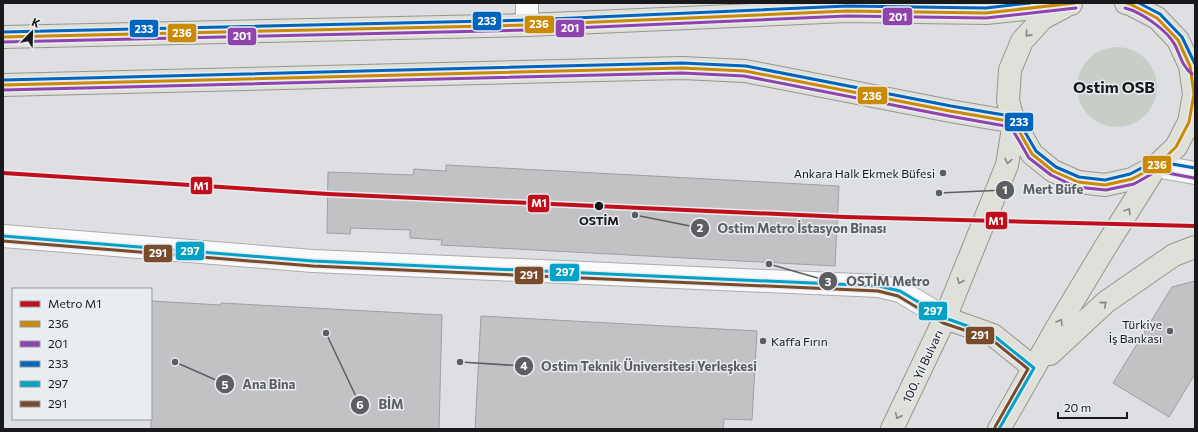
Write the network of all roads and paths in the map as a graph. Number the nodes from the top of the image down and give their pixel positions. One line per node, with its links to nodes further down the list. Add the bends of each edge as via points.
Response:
1 (527, 3): 5 (street)
2 (1072, 3): 4 (main road, via 986,13); 9 (main road, one-way to 9, via 1043,18 1022,42 1010,70 1008,101)
3 (1126, 3): 7 (main road, via 1157,18 1178,40)
4 (847, 7): 5 (main road)
5 (528, 25): 6 (main road)
6 (3, 37)
7 (1193, 64): 10 (main road, via 1194,94 1189,122 1176,147)
8 (3, 85): 9 (main road, via 682,68 745,71)
9 (1014, 122): 10 (main road, via 1032,154 1053,172 1078,182 1106,185 1132,179); 14 (main road, 100. Yıl Bulvarı, one-way to 14, via 1007,165)
10 (1156, 166): 11 (street); 15 (main road, one-way to 10)
11 (1195, 173)
12 (3, 236): 14 (street, via 313,261 879,286 900,290)
13 (1195, 247): 15 (main road, one-way to 13, via 1106,302 1174,255)
14 (945, 318): 15 (main road, via 992,335); 16 (main road, 100. Yıl Bulvarı, one-way to 16)
15 (1034, 368): 17 (main road)
16 (892, 429)
17 (999, 429)

